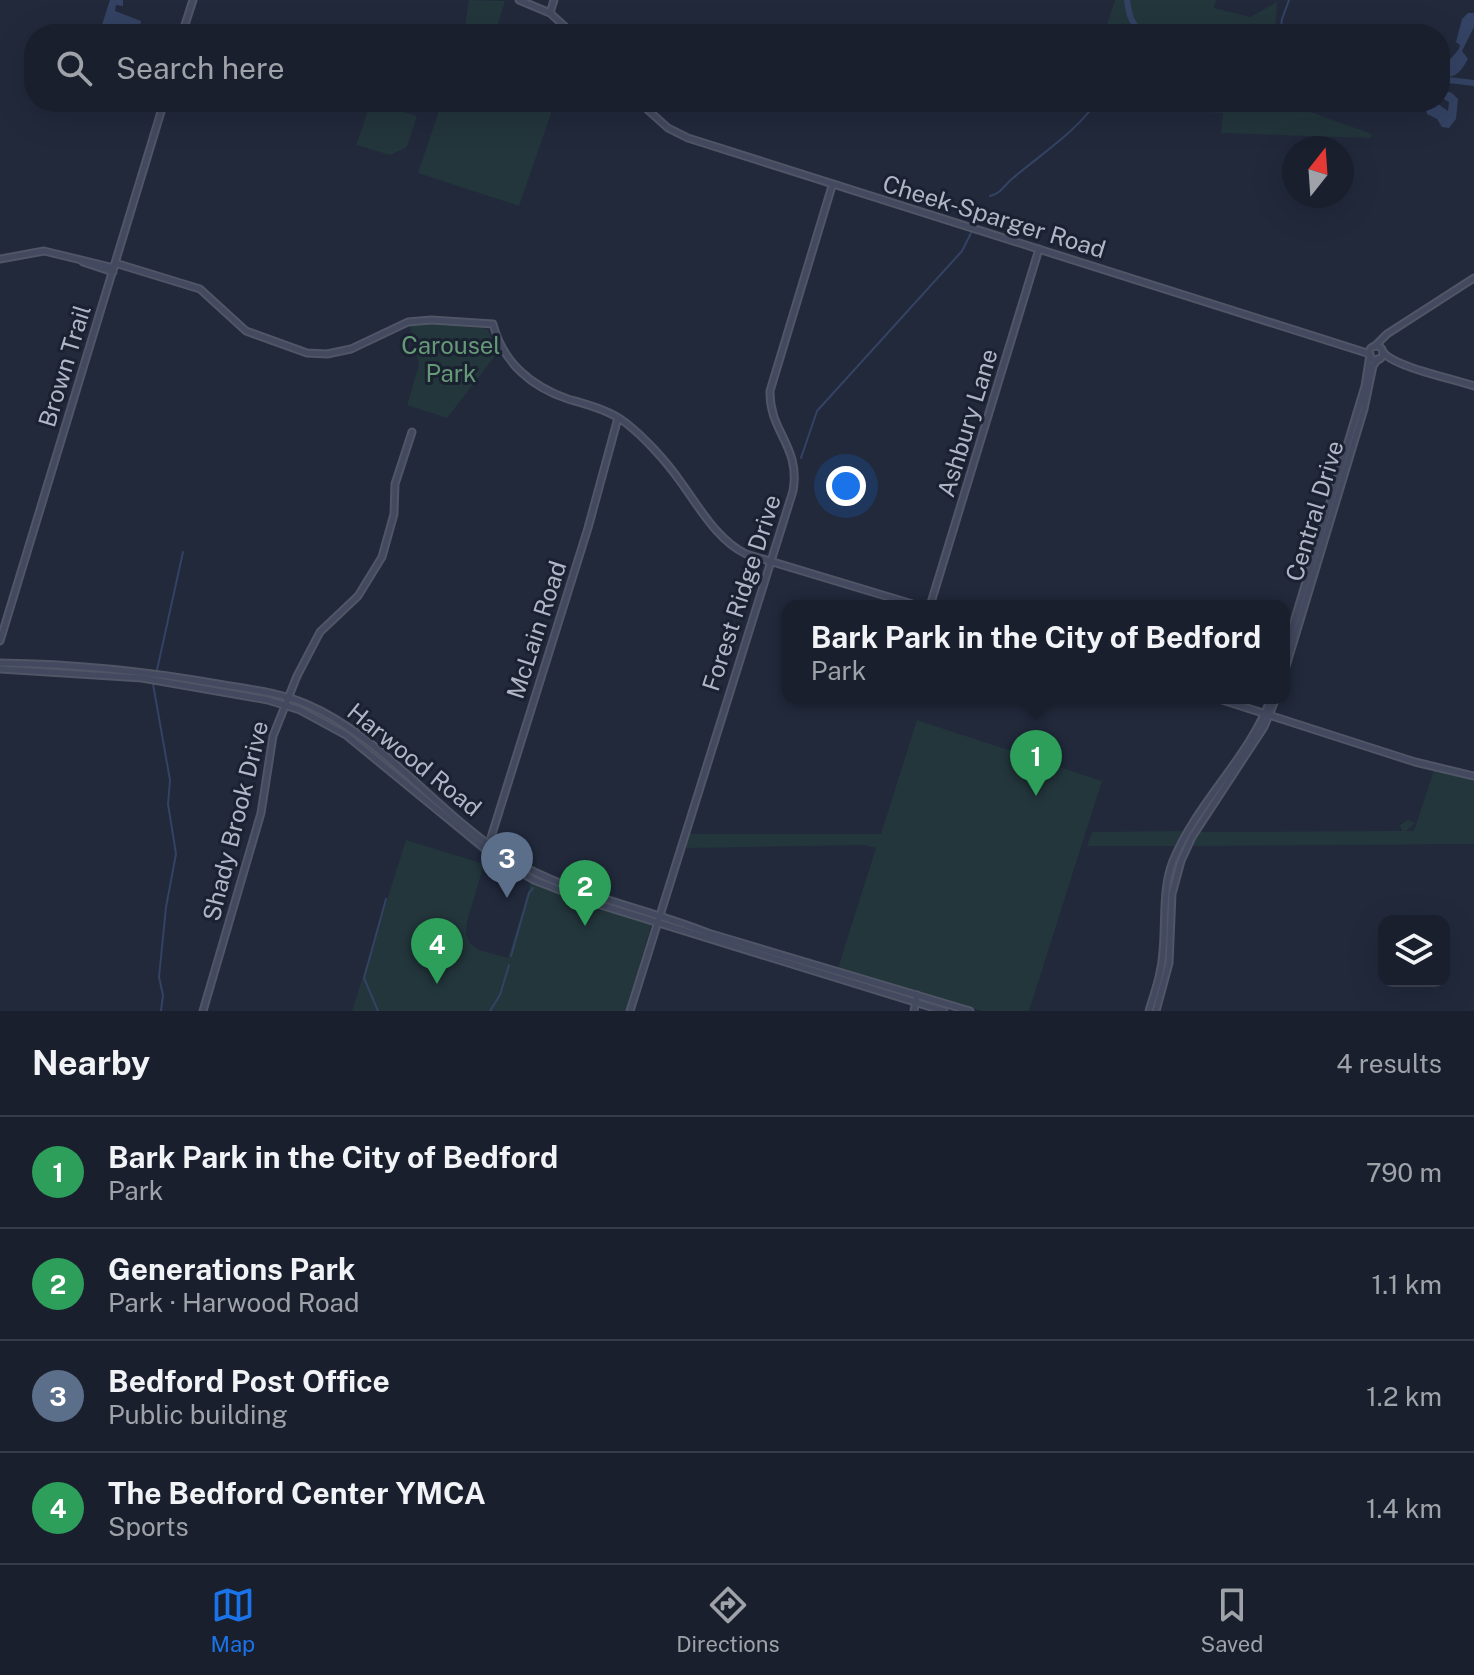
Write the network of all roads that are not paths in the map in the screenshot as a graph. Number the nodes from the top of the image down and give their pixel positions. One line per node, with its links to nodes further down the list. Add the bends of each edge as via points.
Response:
1 (193, 0): 5 (main road)
2 (519, 0): 4 (main road)
3 (554, 0): 4 (main road)
4 (550, 13): 6 (main road)
5 (185, 24)
6 (562, 24)
7 (161, 112): 12 (main road, Brown Trail)
8 (651, 112): 9 (main road, Cheek-Sparger Road, via 676,134)
9 (832, 186): 10 (main road, Cheek-Sparger Road); 26 (main road, Forest Ridge Drive, via 771,383 772,411 795,469)
10 (1039, 249): 15 (main road, Cheek-Sparger Road); 28 (main road, Ashbury Lane)
11 (0, 259): 12 (main road, via 44,251)
12 (114, 268): 24 (main road, via 200,289 246,331 307,353 351,349 408,322 493,324 505,352 528,380); 30 (main road, Brown Trail)
13 (1474, 278): 14 (main road)
14 (1393, 332): 16 (main road); 17 (main road, Central Drive)
15 (1349, 346): 16 (main road, Cheek-Sparger Road); 18 (main road, Cheek-Sparger Road)
16 (1375, 346): 17 (main road); 18 (main road)
17 (1383, 351): 19 (main road, Central Drive); 21 (main road)
18 (1370, 355): 19 (main road, Cheek-Sparger Road); 29 (main road, Central Drive)
19 (1378, 359): 20 (main road); 22 (main road, Central Drive)
20 (1385, 361): 21 (main road); 22 (main road)
21 (1401, 363): 23 (main road)
22 (1372, 377): 31 (main road, Central Drive)
23 (1474, 386)
24 (618, 418): 26 (main road, via 678,478 734,547); 40 (main road, McLain Road)
25 (412, 432): 34 (main road, Shady Brook Drive, via 395,484 394,514 382,557 358,596 320,632)
26 (770, 561): 27 (main road); 41 (main road, Forest Ridge Drive)
27 (899, 600)
28 (932, 600)
29 (1290, 635)
30 (0, 641)
31 (1290, 653)
32 (0, 663): 34 (main road, Harwood Road, via 112,668)
33 (0, 669): 37 (main road, Harwood Road, via 142,678)
34 (288, 697): 37 (main road, Shady Brook Drive); 40 (main road, Harwood Road, via 350,729)
35 (1233, 704): 38 (main road)
36 (1271, 704): 38 (main road)
37 (285, 705): 40 (main road, Harwood Road, via 346,735); 45 (main road, Shady Brook Drive, via 272,743 258,825)
38 (1266, 716): 39 (main road); 50 (main road, via 1174,860 1167,883 1162,964); 51 (main road, via 1181,861 1172,894 1169,963)
39 (1474, 776)
40 (488, 848): 41 (main road, Harwood Road, via 575,889); 42 (main road, Harwood Road, via 552,888)
41 (661, 915): 42 (main road, Forest Ridge Drive); 43 (main road, Harwood Road)
42 (658, 922): 44 (main road, Harwood Road); 46 (main road, Forest Ridge Drive)
43 (917, 995): 44 (main road); 49 (main road, Harwood Road)
44 (916, 1002): 47 (main road); 48 (main road, Harwood Road)
45 (203, 1011)
46 (630, 1011)
47 (914, 1011)
48 (944, 1011)
49 (970, 1011)
50 (1149, 1011)
51 (1156, 1011)

